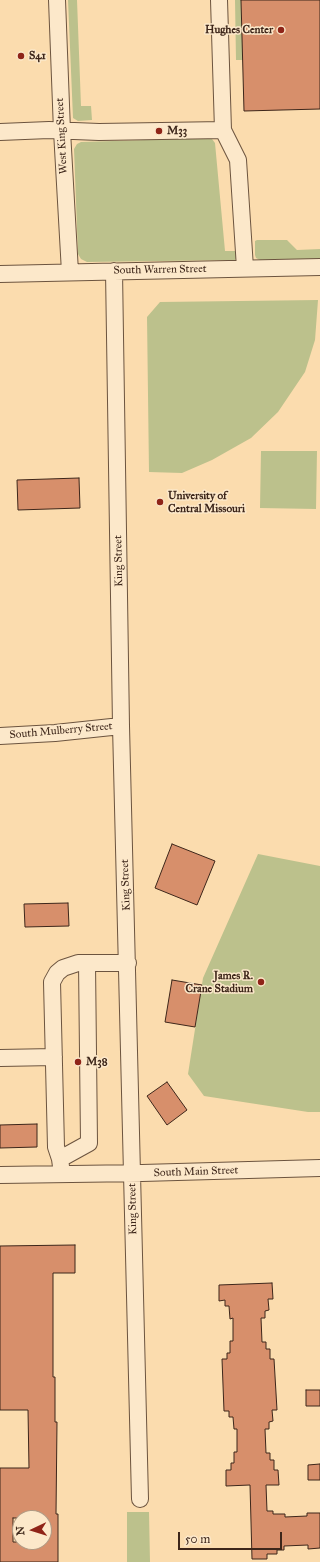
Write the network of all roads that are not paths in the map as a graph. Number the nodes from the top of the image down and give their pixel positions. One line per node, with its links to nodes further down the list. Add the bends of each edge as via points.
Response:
1 (58, 0): 4 (street, West King Street)
2 (220, 0): 3 (street)
3 (223, 130): 4 (street); 7 (street, via 238,160)
4 (62, 131): 5 (street); 9 (street, West King Street)
5 (0, 132)
6 (320, 266): 7 (street, South Warren Street)
7 (245, 268): 8 (street, South Warren Street)
8 (114, 271): 9 (street, South Warren Street); 11 (street, King Street)
9 (70, 272): 10 (street, South Warren Street)
10 (0, 274)
11 (121, 726): 12 (street, South Mulberry Street); 14 (street, King Street)
12 (0, 736)
13 (87, 963): 14 (street); 15 (street, via 63,968 52,982); 17 (street, via 89,1143)
14 (128, 963): 19 (street, King Street)
15 (54, 1057): 16 (street); 17 (street, via 56,1147)
16 (0, 1058)
17 (61, 1167): 19 (street, South Main Street); 20 (street, South Main Street)
18 (320, 1168): 19 (street, South Main Street)
19 (132, 1173): 21 (street, King Street)
20 (0, 1175)
21 (140, 1499)

